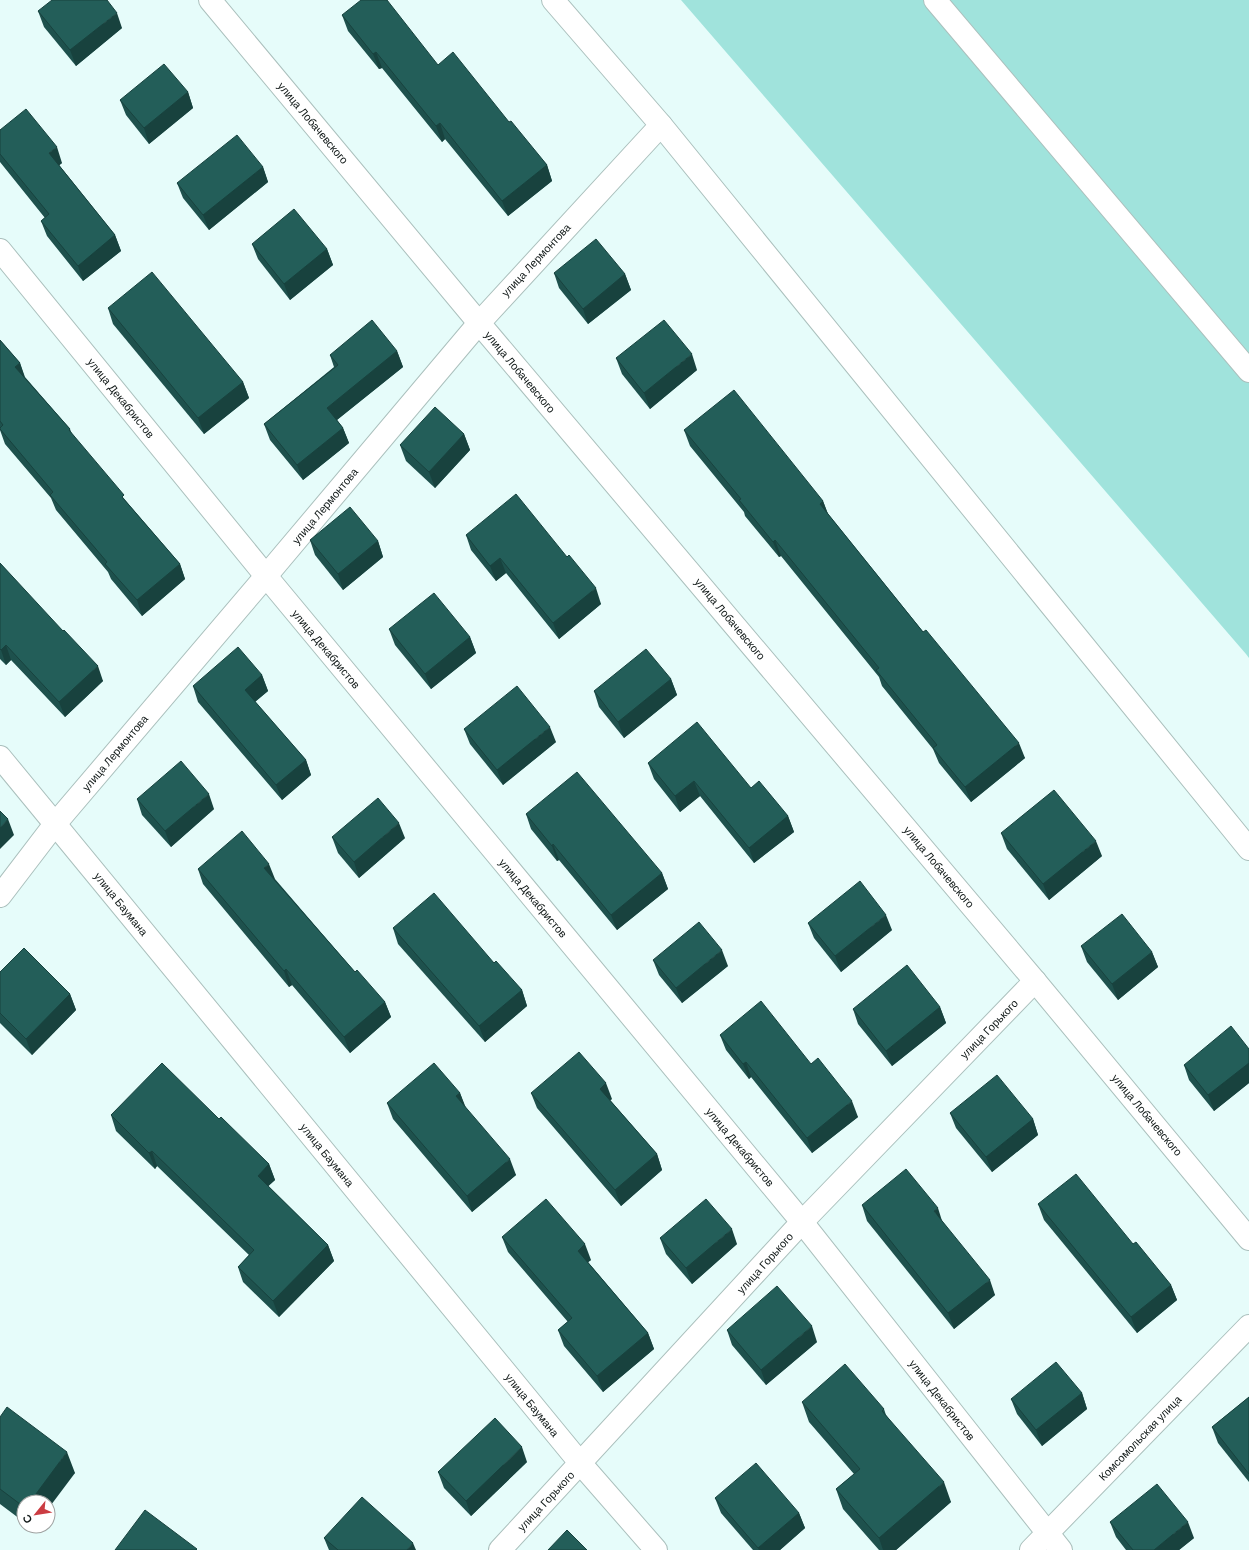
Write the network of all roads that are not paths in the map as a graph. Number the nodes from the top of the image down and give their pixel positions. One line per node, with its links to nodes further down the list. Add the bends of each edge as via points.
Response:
1 (210, 0): 6 (street, улица Лобачевского)
2 (553, 0): 4 (street)
3 (935, 0): 7 (street)
4 (661, 125): 6 (street, улица Лермонтова); 11 (street)
5 (0, 250): 8 (street, улица Декабристов)
6 (479, 323): 8 (street, улица Лермонтова); 13 (street, улица Лобачевского)
7 (1249, 371)
8 (266, 576): 10 (street, улица Лермонтова); 14 (street, улица Декабристов)
9 (0, 757): 10 (street, улица Баумана)
10 (55, 824): 12 (street, улица Лермонтова); 17 (street, улица Баумана)
11 (1249, 849)
12 (0, 896)
13 (1035, 981): 14 (street, улица Горького); 15 (street, улица Лобачевского)
14 (802, 1222): 17 (street, улица Горького); 18 (street, улица Декабристов)
15 (1249, 1239)
16 (1249, 1326): 18 (street, Комсомольская улица)
17 (581, 1464): 19 (street, улица Горького); 20 (street, улица Баумана)
18 (1047, 1534): 21 (street, Комсомольская улица); 22 (street, улица Декабристов)
19 (500, 1550)
20 (656, 1550)
21 (1031, 1550)
22 (1061, 1550)

